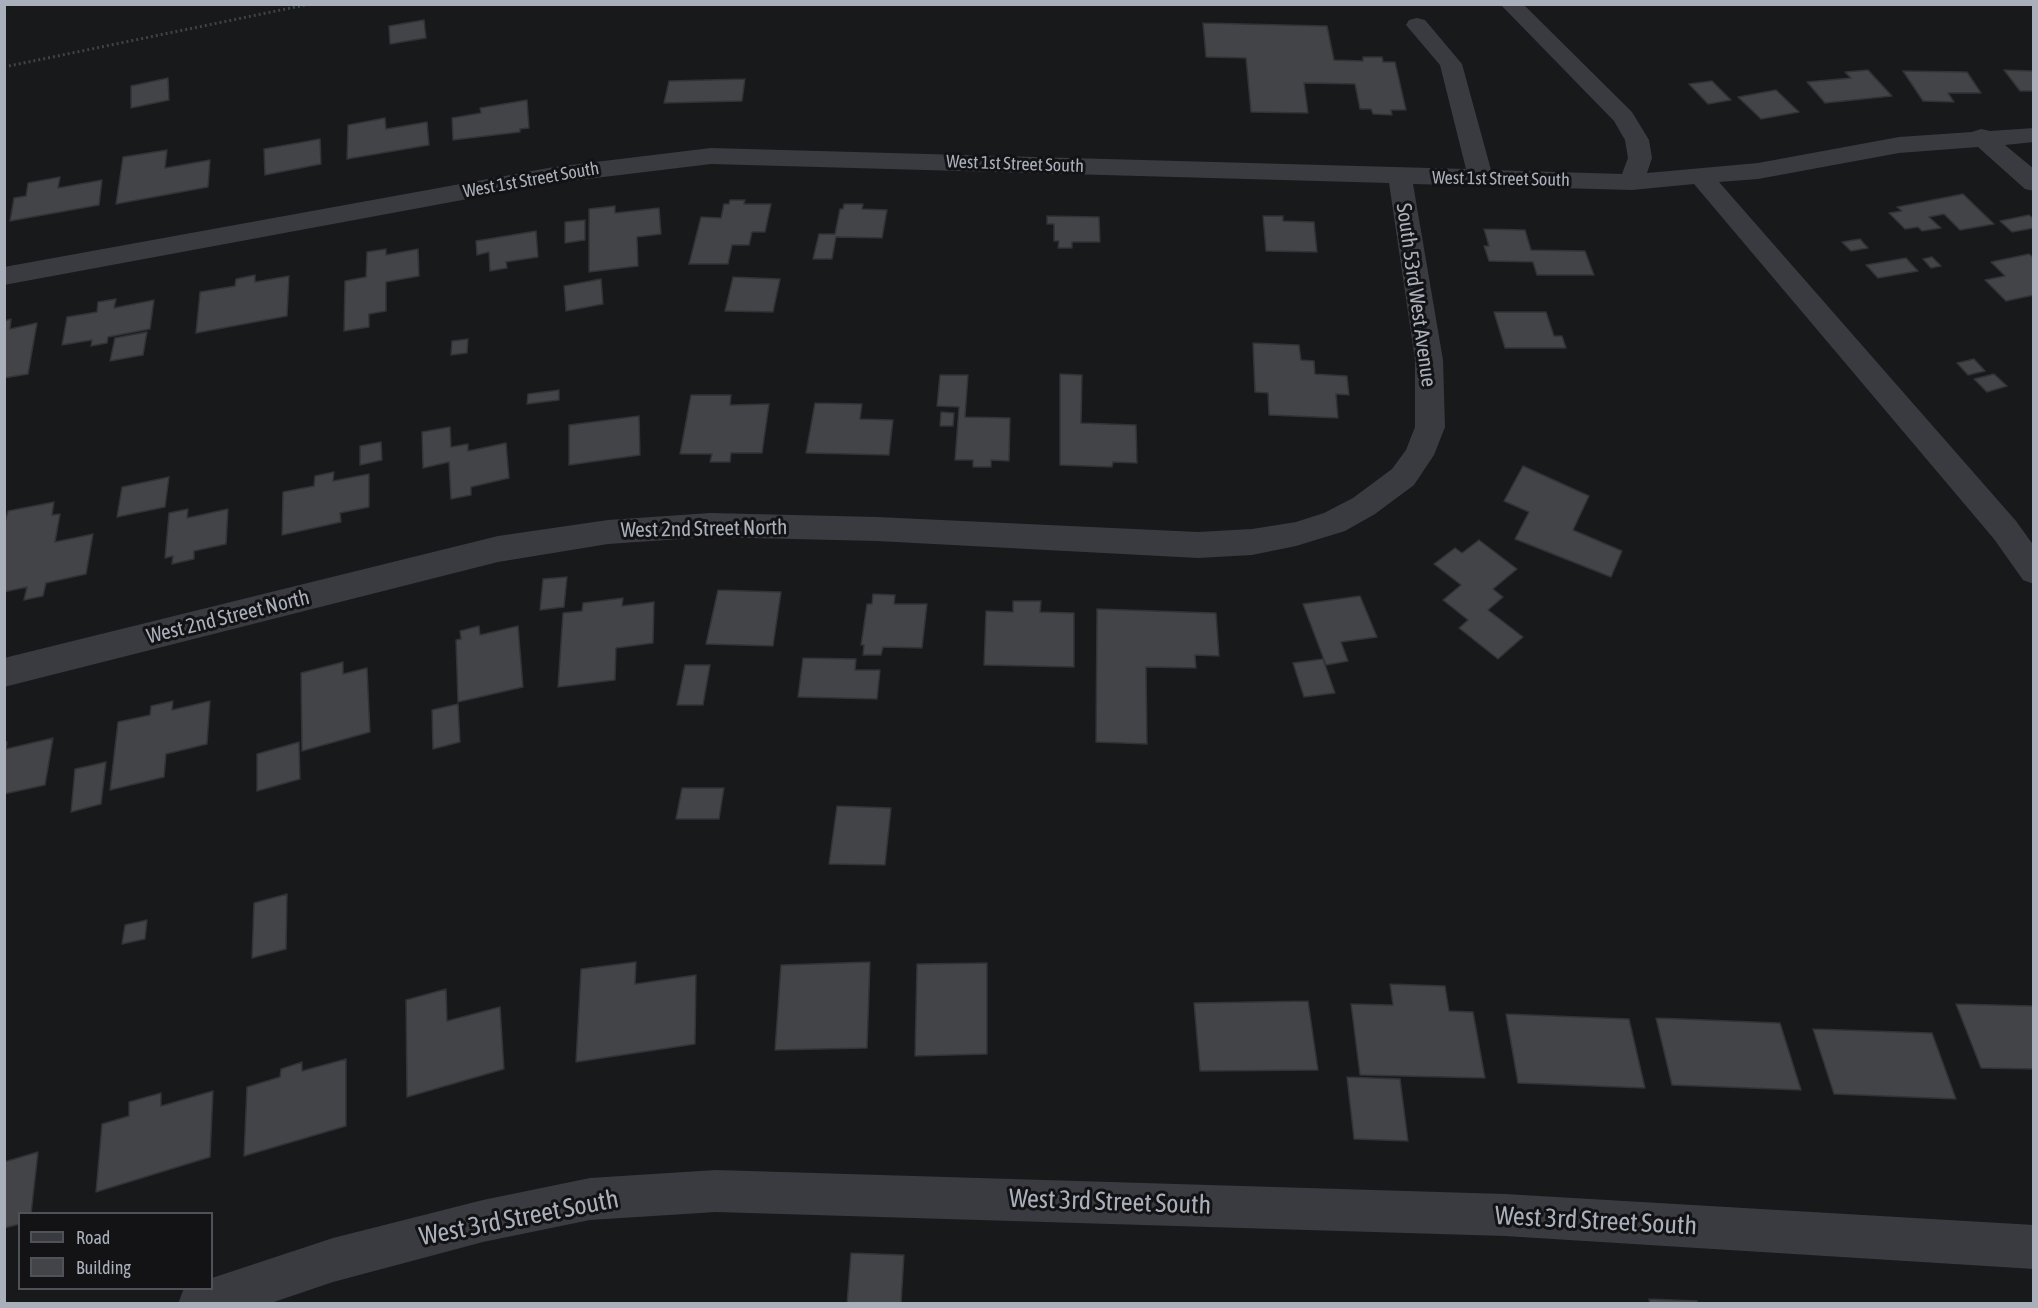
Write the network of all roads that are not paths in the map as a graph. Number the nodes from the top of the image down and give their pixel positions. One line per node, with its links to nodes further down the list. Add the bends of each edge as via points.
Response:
1 (1510, 4): 8 (street, via 1624,117 1637,140 1640,158)
2 (1417, 25): 7 (street, via 1451,64)
3 (2034, 135): 4 (street, West 1st Street South)
4 (1981, 136): 6 (street, West 1st Street South, via 1899,144 1758,171); 9 (street)
5 (1400, 177): 7 (street, West 1st Street South); 10 (street, West 1st Street South, via 711,156 554,175); 11 (street, South 53rd West Avenue, via 1430,360 1430,428 1419,455)
6 (1701, 177): 8 (street, West 1st Street South); 12 (street, via 2005,530)
7 (1481, 179): 8 (street, West 1st Street South)
8 (1632, 182)
9 (2034, 183)
10 (4, 276)
11 (1403, 477): 13 (street, West 2nd Street North, via 1334,522 1252,542 1198,545 889,529 710,525 608,532 498,549)
12 (2034, 571)
13 (4, 673)
14 (2034, 1247): 15 (street, West 3rd Street South, via 1505,1215 716,1191 590,1199 483,1221 333,1260)
15 (200, 1304)

